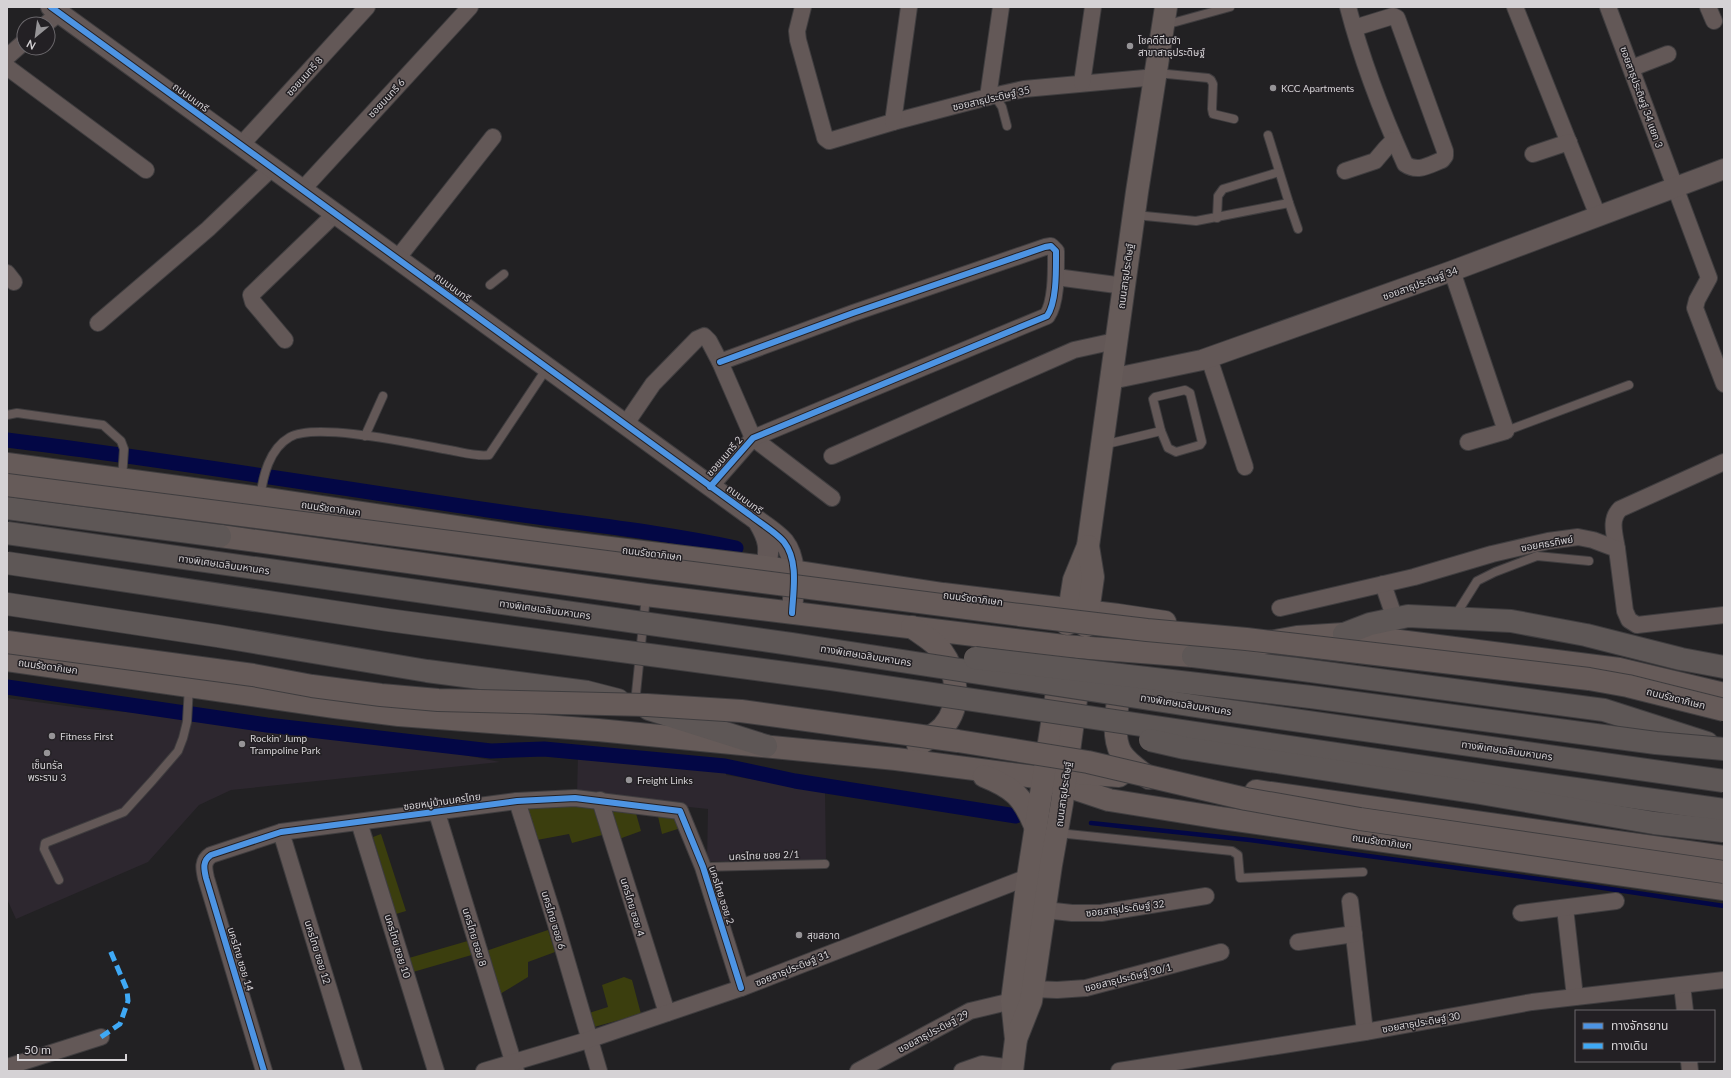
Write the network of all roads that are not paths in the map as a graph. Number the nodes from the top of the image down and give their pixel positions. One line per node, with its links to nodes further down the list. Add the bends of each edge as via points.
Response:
1 (367, 7): 29 (street, ซอยนนทรี 8)
2 (470, 7): 37 (street, ซอยนนทรี 6)
3 (803, 7): 23 (street, ซอยสาธุประดิษฐ์ 35, via 797,31 798,40 825,138 829,141)
4 (908, 7): 23 (street)
5 (1001, 7): 21 (street)
6 (1093, 7): 20 (street)
7 (1230, 7): 12 (lane)
8 (1348, 7): 13 (street)
9 (1515, 7): 28 (street)
10 (1608, 7): 18 (street, ซอยสาธุประดิษฐ์ 34 แยก 3)
11 (53, 12): 29 (street, ถนนนนทรี)
12 (1165, 16): 19 (main road, ถนนสาธุประดิษฐ์)
13 (1354, 28): 27 (street, via 1364,64); 27 (street, via 1393,16 1397,18 1445,156 1442,160 1417,169 1411,168 1405,164)
14 (16, 49): 16 (street)
15 (1668, 54): 18 (street)
16 (7, 57)
17 (7, 67): 33 (street)
18 (1632, 68): 36 (street, ซอยสาธุประดิษฐ์ 34 แยก 3)
19 (1156, 75): 20 (street, ซอยสาธุประดิษฐ์ 35); 22 (lane, via 1208,78 1212,84 1213,114); 40 (main road, ถนนสาธุประดิษฐ์)
20 (1082, 83): 21 (street, ซอยสาธุประดิษฐ์ 35, via 1024,89)
21 (991, 96): 23 (street, ซอยสาธุประดิษฐ์ 35); 24 (lane, via 1002,108)
22 (1234, 119)
23 (893, 122)
24 (1007, 126)
25 (1268, 135): 34 (lane)
26 (493, 137): 44 (street)
27 (1394, 140): 35 (street, via 1375,162)
28 (1569, 142): 30 (street); 41 (street)
29 (241, 145): 31 (street, ถนนนนทรี)
30 (1533, 154)
31 (272, 168): 37 (street, ถนนนนทรี); 50 (street, via 208,229)
32 (1724, 169): 36 (street, ซอยสาธุประดิษฐ์ 34)
33 (146, 170)
34 (1278, 172): 38 (lane); 42 (lane, via 1223,189 1218,196)
35 (1345, 172)
36 (1675, 187): 41 (street, ซอยสาธุประดิษฐ์ 34); 57 (street, ซอยสาธุประดิษฐ์ 34 แยก 3, via 1709,278 1695,308)
37 (302, 190): 39 (street, ถนนนนทรี)
38 (1289, 203): 42 (lane); 43 (lane)
39 (335, 214): 44 (street, ถนนนนทรี); 51 (street, via 251,295 253,302)
40 (1134, 215): 42 (lane, via 1196,221); 49 (main road, ถนนสาธุประดิษฐ์)
41 (1598, 216): 45 (street, ซอยสาธุประดิษฐ์ 34)
42 (1217, 218)
43 (1298, 229)
44 (397, 259): 55 (street, ถนนนนทรี)
45 (1452, 271): 53 (street, ซอยสาธุประดิษฐ์ 34); 63 (street)
46 (504, 274): 48 (lane)
47 (1056, 277): 49 (street); 54 (street, via 1056,251 1051,246 1045,247); 65 (street, via 1051,311 1047,316)
48 (490, 285)
49 (1124, 286): 52 (main road, ถนนสาธุประดิษฐ์)
50 (98, 323)
51 (285, 340)
52 (1115, 341): 56 (main road, ถนนสาธุประดิษฐ์); 68 (street, via 1074,350)
53 (1209, 358): 56 (street, ซอยสาธุประดิษฐ์ 34); 71 (street)
54 (720, 362): 61 (street, via 709,341 704,336 697,339 653,384); 65 (street)
55 (547, 368): 61 (street, ถนนนนทรี); 64 (lane, via 488,455)
56 (1111, 379): 67 (main road, ถนนสาธุประดิษฐ์)
57 (1724, 384)
58 (1629, 385): 63 (lane)
59 (383, 396): 64 (lane)
60 (7, 415): 72 (lane, via 17,413 103,425 121,441 124,449)
61 (626, 425): 74 (street, ถนนนนทรี)
62 (1161, 431): 62 (lane, via 1153,399 1155,396 1188,391 1202,442 1200,445 1171,451); 67 (lane)
63 (1506, 431): 66 (street)
64 (365, 436): 75 (lane, via 314,431 289,438 272,454)
65 (753, 438): 74 (street, ซอยนนทรี 2); 76 (street)
66 (1468, 442)
67 (1102, 445): 87 (main road, ถนนสาธุประดิษฐ์)
68 (832, 456)
69 (1724, 462): 81 (street, via 1620,509 1614,515 1613,522)
70 (7, 464): 72 (main road, ถนนรัชดาภิเษก)
71 (1245, 467)
72 (123, 471): 75 (main road, ถนนรัชดาภิเษก)
73 (7, 485): 115 (main road, ถนนรัชดาภิเษก, bridge, via 1020,615 1589,679)
74 (710, 487): 78 (street, ถนนนนทรี)
75 (261, 489): 82 (main road); 85 (main road, ถนนรัชดาภิเษก, via 545,540)
76 (832, 498)
77 (7, 508): 80 (highway)
78 (758, 522): 85 (street, ถนนนนทรี, via 769,546); 86 (street, ถนนนนทรี, via 784,542)
79 (7, 533): 105 (highway, ทางพิเศษเฉลิมมหานคร, bridge)
80 (220, 536): 82 (main road, ถนนรัชดาภิเษก)
81 (1617, 549): 88 (street, ซอยศธรทิพย์, via 1578,537 1548,540); 97 (street, via 1625,611 1629,620 1637,625)
82 (346, 553): 90 (main road, ถนนรัชดาภิเษก)
83 (1589, 561): 99 (lane, via 1537,556 1495,572 1477,581)
84 (7, 563): 111 (highway, bridge, via 380,618)
85 (766, 567): 86 (main road, ถนนรัชดาภิเษก)
86 (794, 572): 89 (main road, ถนนรัชดาภิเษก); 95 (street, ถนนนนทรี)
87 (1084, 578): 92 (main road, via 1060,598); 94 (main road, ถนนสาธุประดิษฐ์); 96 (main road, via 1102,594)
88 (1383, 584): 93 (street, ซอยศธรทิพย์); 100 (street)
89 (881, 585): 92 (main road, ถนนรัชดาภิเษก); 98 (main road)
90 (646, 595): 95 (main road, ถนนรัชดาภิเษก); 114 (lane)
91 (7, 604): 114 (highway, via 427,671 587,692)
92 (1043, 606): 94 (main road, ถนนรัชดาภิเษก)
93 (1280, 608)
94 (1079, 611): 96 (main road, ถนนรัชดาภิเษก); 106 (main road, ถนนสาธุประดิษฐ์)
95 (792, 613): 98 (main road, ถนนรัชดาภิเษก)
96 (1118, 615): 103 (main road, ถนนรัชดาภิเษก)
97 (1724, 615)
98 (817, 616): 101 (main road, ถนนรัชดาภิเษก)
99 (1454, 618): 100 (highway, via 1408,616); 110 (highway, via 1512,621 1586,635)
100 (1395, 619): 102 (highway, via 1370,624)
101 (912, 627): 106 (main road, ถนนรัชดาภิเษก); 118 (main road, via 940,649 955,679 956,698 944,726)
102 (1344, 634): 103 (main road, ถนนรัชดาภิเษก); 112 (main road, ถนนรัชดาภิเษก, via 1619,669)
103 (1297, 637): 108 (main road, ถนนรัชดาภิเษก)
104 (7, 642): 142 (main road, ถนนรัชดาภิเษก, bridge, via 381,695 445,700 663,705 755,712 1088,762 1246,800 1360,819)
105 (791, 644): 117 (highway, bridge, via 974,658 1303,696 1656,743); 123 (highway, ทางพิเศษเฉลิมมหานคร, bridge, via 1202,707)
106 (1074, 646): 107 (main road, ถนนรัชดาภิเษก); 120 (main road, ถนนสาธุประดิษฐ์); 121 (main road, ถนนสาธุประดิษฐ์)
107 (1159, 653): 108 (main road, ถนนรัชดาภิเษก); 122 (main road, via 1140,663 1126,679 1120,695 1116,728 1121,753)
108 (1193, 656): 117 (highway, via 1604,710)
109 (7, 660): 113 (main road, ถนนรัชดาภิเษก)
110 (1724, 667)
111 (920, 692): 128 (highway, bridge); 136 (highway, bridge, via 1185,748)
112 (1724, 694)
113 (188, 697): 116 (main road, ถนนรัชดาภิเษก); 144 (lane, via 187,722 178,751 124,812 45,843 44,849)
114 (635, 704): 116 (highway)
115 (1724, 710)
116 (766, 746): 118 (main road, ถนนรัชดาภิเษก)
117 (1724, 749)
118 (896, 759): 119 (main road, ถนนรัชดาภิเษก)
119 (968, 769): 120 (main road, ถนนรัชดาภิเษก); 132 (main road, via 1003,783 1028,808)
120 (1043, 778): 121 (main road, ถนนรัชดาภิเษก); 132 (main road, ถนนสาธุประดิษฐ์)
121 (1065, 778): 122 (main road, ถนนรัชดาภิเษก); 125 (main road, ถนนรัชดาภิเษก); 133 (main road, ถนนสาธุประดิษฐ์)
122 (1149, 778): 127 (main road, ถนนรัชดาภิเษก)
123 (1724, 781)
124 (600, 800): 126 (street, ซอยหมู่บ้านนครไทย, via 575,798); 129 (street, ซอยหมู่บ้านนครไทย); 162 (street, นครไทย ซอย 4)
125 (1109, 800): 133 (main road, via 1078,809); 134 (main road, ถนนรัชดาภิเษก)
126 (517, 801): 130 (street, ซอยหมู่บ้านนครไทย); 166 (street, นครไทย ซอย 6)
127 (1376, 808): 134 (main road); 138 (main road, ถนนรัชดาภิเษก)
128 (1724, 810)
129 (680, 811): 140 (street, นครไทย ซอย 2)
130 (437, 813): 131 (street, ซอยหมู่บ้านนครไทย); 168 (street, นครไทย ซอย 8)
131 (360, 822): 135 (street, ซอยหมู่บ้านนครไทย); 172 (street, นครไทย ซอย 10)
132 (1035, 826): 143 (main road, ถนนสาธุประดิษฐ์)
133 (1058, 828): 141 (lane, via 1232,851 1238,855 1240,878); 150 (main road, ถนนสาธุประดิษฐ์)
134 (1288, 828): 145 (main road, ถนนรัชดาภิเษก)
135 (281, 832): 137 (street, ซอยหมู่บ้านนครไทย); 171 (street, นครไทย ซอย 12)
136 (1724, 832)
137 (211, 855): 170 (street, นครไทย ซอย 14, via 206,858 204,866 206,878)
138 (1724, 857)
139 (825, 864): 140 (lane, นครไทย ซอย 2/1)
140 (703, 867): 157 (street, นครไทย ซอย 2)
141 (1363, 872)
142 (1724, 872)
143 (1028, 877): 157 (street, ซอยสาธุประดิษฐ์ 31); 160 (main road, ถนนสาธุประดิษฐ์)
144 (59, 880)
145 (1724, 889)
146 (1206, 896): 150 (street, ซอยสาธุประดิษฐ์ 32, via 1087,914)
147 (1350, 901): 152 (street)
148 (1616, 901): 149 (street)
149 (1565, 908): 151 (street); 159 (street)
150 (1045, 910): 158 (main road, ถนนสาธุประดิษฐ์)
151 (1521, 913)
152 (1354, 934): 153 (street); 163 (street)
153 (1298, 942)
154 (1221, 952): 158 (street, ซอยสาธุประดิษฐ์ 30/1, via 1086,988)
155 (1724, 980): 156 (street, ซอยสาธุประดิษฐ์ 30)
156 (1682, 985): 159 (street, ซอยสาธุประดิษฐ์ 30); 161 (street)
157 (741, 988): 162 (street, ซอยสาธุประดิษฐ์ 31)
158 (1033, 989): 165 (main road, ถนนสาธุประดิษฐ์, via 1026,1016)
159 (1575, 997): 163 (street, ซอยสาธุประดิษฐ์ 30, via 1532,1002)
160 (1012, 1001): 165 (main road, ถนนสาธุประดิษฐ์); 176 (street, ซอยสาธุประดิษฐ์ 29, via 970,1012)
161 (1685, 1010)
162 (666, 1013): 166 (street, ซอยสาธุประดิษฐ์ 31)
163 (1365, 1032): 178 (street, ซอยสาธุประดิษฐ์ 30)
164 (101, 1037): 167 (street)
165 (1016, 1039): 169 (main road, ถนนสาธุประดิษฐ์)
166 (588, 1040): 168 (street, ซอยสาธุประดิษฐ์ 31); 175 (street, นครไทย ซอย 6)
167 (7, 1067)
168 (515, 1067): 174 (street, ซอยสาธุประดิษฐ์ 31)
169 (1012, 1070): 177 (street, via 982,1064)
170 (264, 1071)
171 (354, 1071)
172 (435, 1071): 173 (street)
173 (447, 1071)
174 (484, 1071)
175 (599, 1071)
176 (858, 1071)
177 (962, 1071)
178 (1119, 1071)

